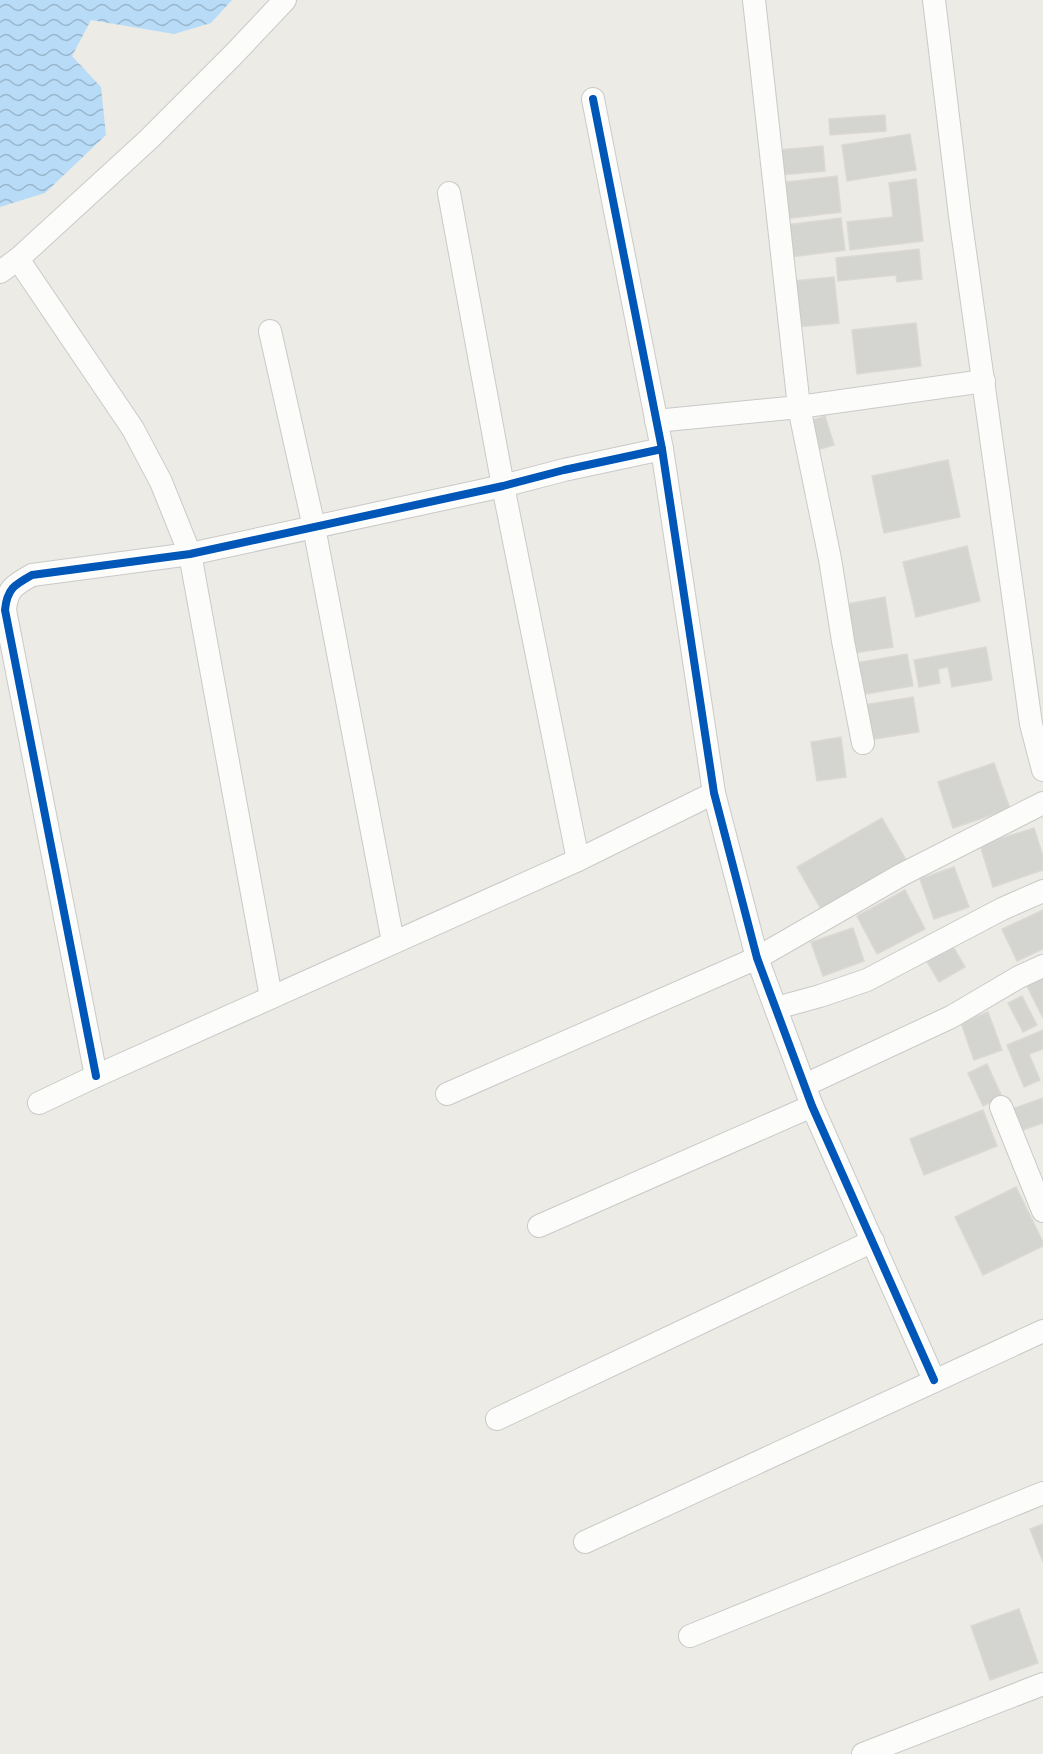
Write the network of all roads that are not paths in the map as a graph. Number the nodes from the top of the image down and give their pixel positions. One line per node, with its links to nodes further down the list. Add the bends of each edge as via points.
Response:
1 (285, 0): 6 (street, via 149,139)
2 (754, 0): 9 (street)
3 (934, 0): 8 (street)
4 (593, 99): 10 (street)
5 (449, 193): 12 (street)
6 (9, 265): 14 (street, via 92,365 133,429 161,482)
7 (270, 331): 13 (street)
8 (984, 381): 9 (street); 15 (street)
9 (799, 407): 10 (street); 16 (street)
10 (656, 421): 11 (street)
11 (662, 449): 12 (street); 18 (street)
12 (503, 486): 13 (street); 20 (street)
13 (314, 527): 14 (street); 22 (street)
14 (190, 554): 25 (street); 27 (street, via 32,575 6,595)
15 (1037, 722): 17 (street)
16 (862, 743)
17 (1043, 770)
18 (714, 793): 20 (street); 23 (street)
19 (1043, 803): 23 (street, via 901,875)
20 (578, 860): 22 (street)
21 (1043, 891): 26 (street, via 867,980)
22 (393, 942): 25 (street)
23 (757, 958): 26 (street); 28 (street)
24 (1043, 966): 29 (street)
25 (271, 997): 27 (street)
26 (776, 1008): 29 (street)
27 (96, 1076): 30 (street)
28 (447, 1094)
29 (808, 1095): 33 (street); 34 (street)
30 (39, 1103)
31 (1001, 1107): 32 (street)
32 (1043, 1211)
33 (539, 1226)
34 (873, 1241): 36 (street); 37 (street)
35 (1043, 1331): 36 (street)
36 (934, 1380): 39 (street)
37 (497, 1419)
38 (1043, 1493): 40 (street)
39 (585, 1542)
40 (690, 1636)
41 (1043, 1684): 42 (street)
42 (863, 1754)

